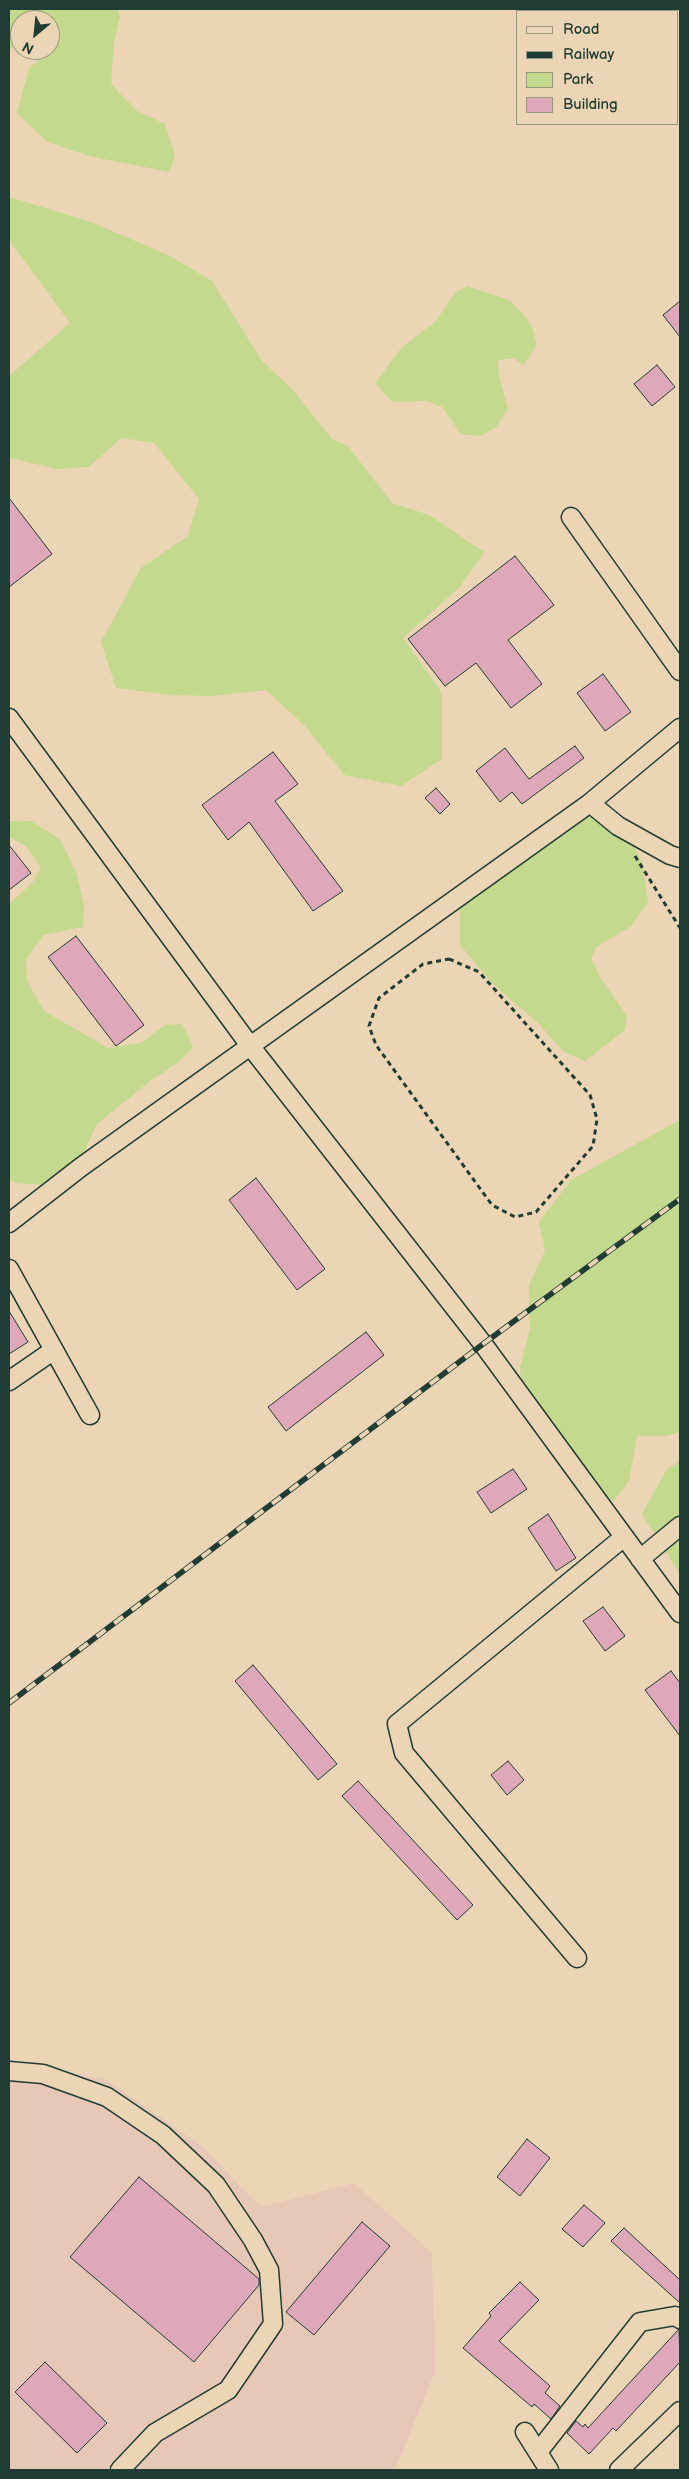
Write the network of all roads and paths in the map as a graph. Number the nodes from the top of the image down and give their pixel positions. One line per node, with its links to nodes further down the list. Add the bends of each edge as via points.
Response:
1 (571, 518): 2 (street)
2 (680, 671)
3 (9, 718): 9 (street)
4 (680, 728): 5 (street)
5 (590, 803): 7 (street, via 618,826 670,856); 9 (street)
6 (633, 852): 8 (path)
7 (680, 858)
8 (680, 928)
9 (251, 1047): 11 (street, via 81,1166); 17 (street, via 483,1344)
10 (492, 1205): 10 (path, via 376,1045 368,1026 379,998 423,964 449,959 479,972 590,1094 595,1111 593,1146 536,1212 515,1217)
11 (9, 1223)
12 (9, 1269): 13 (street)
13 (54, 1350): 14 (street); 15 (street)
14 (9, 1381)
15 (90, 1415)
16 (680, 1526): 18 (street)
17 (624, 1537): 18 (street); 20 (street, via 397,1724 404,1753)
18 (640, 1559): 19 (street)
19 (680, 1614)
20 (577, 1958)
21 (9, 2071): 26 (street, via 43,2074 107,2096 163,2134 216,2185 269,2270 273,2324 228,2390 155,2433)
22 (680, 2319): 25 (street, via 675,2316 640,2322)
23 (680, 2411): 28 (street)
24 (525, 2432): 25 (street)
25 (538, 2452): 27 (street)
26 (120, 2470)
27 (549, 2470)
28 (619, 2470)

